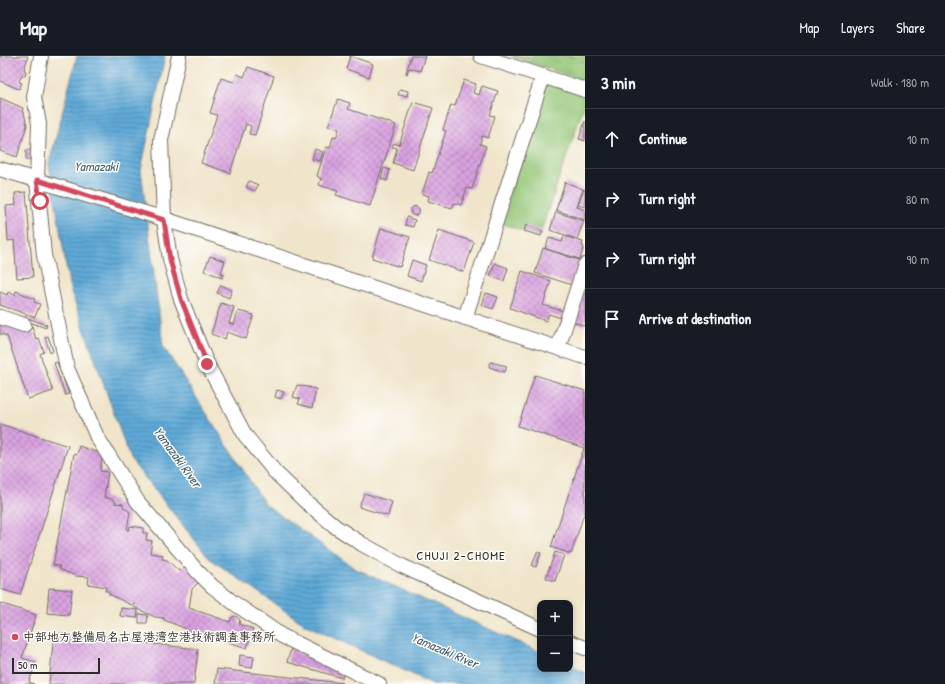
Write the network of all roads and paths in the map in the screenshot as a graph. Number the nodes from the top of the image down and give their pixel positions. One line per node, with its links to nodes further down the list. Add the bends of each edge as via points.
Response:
1 (42, 56): 7 (street, via 34,98 39,124)
2 (179, 56): 8 (street, via 161,140)
3 (481, 56): 4 (street)
4 (543, 76): 5 (street); 11 (street)
5 (585, 90)
6 (0, 169): 7 (street)
7 (40, 182): 8 (street); 18 (street, via 44,255 67,368 97,437 138,502 197,571 234,603 282,636)
8 (161, 218): 11 (street); 15 (street, via 181,299 207,364 246,435 275,472 336,527 362,544 402,566)
9 (585, 265): 13 (street)
10 (0, 317): 12 (street)
11 (465, 318): 13 (street)
12 (24, 325)
13 (558, 348): 14 (street)
14 (585, 357)
15 (537, 628)
16 (573, 643): 17 (street)
17 (585, 648)
18 (379, 684)

